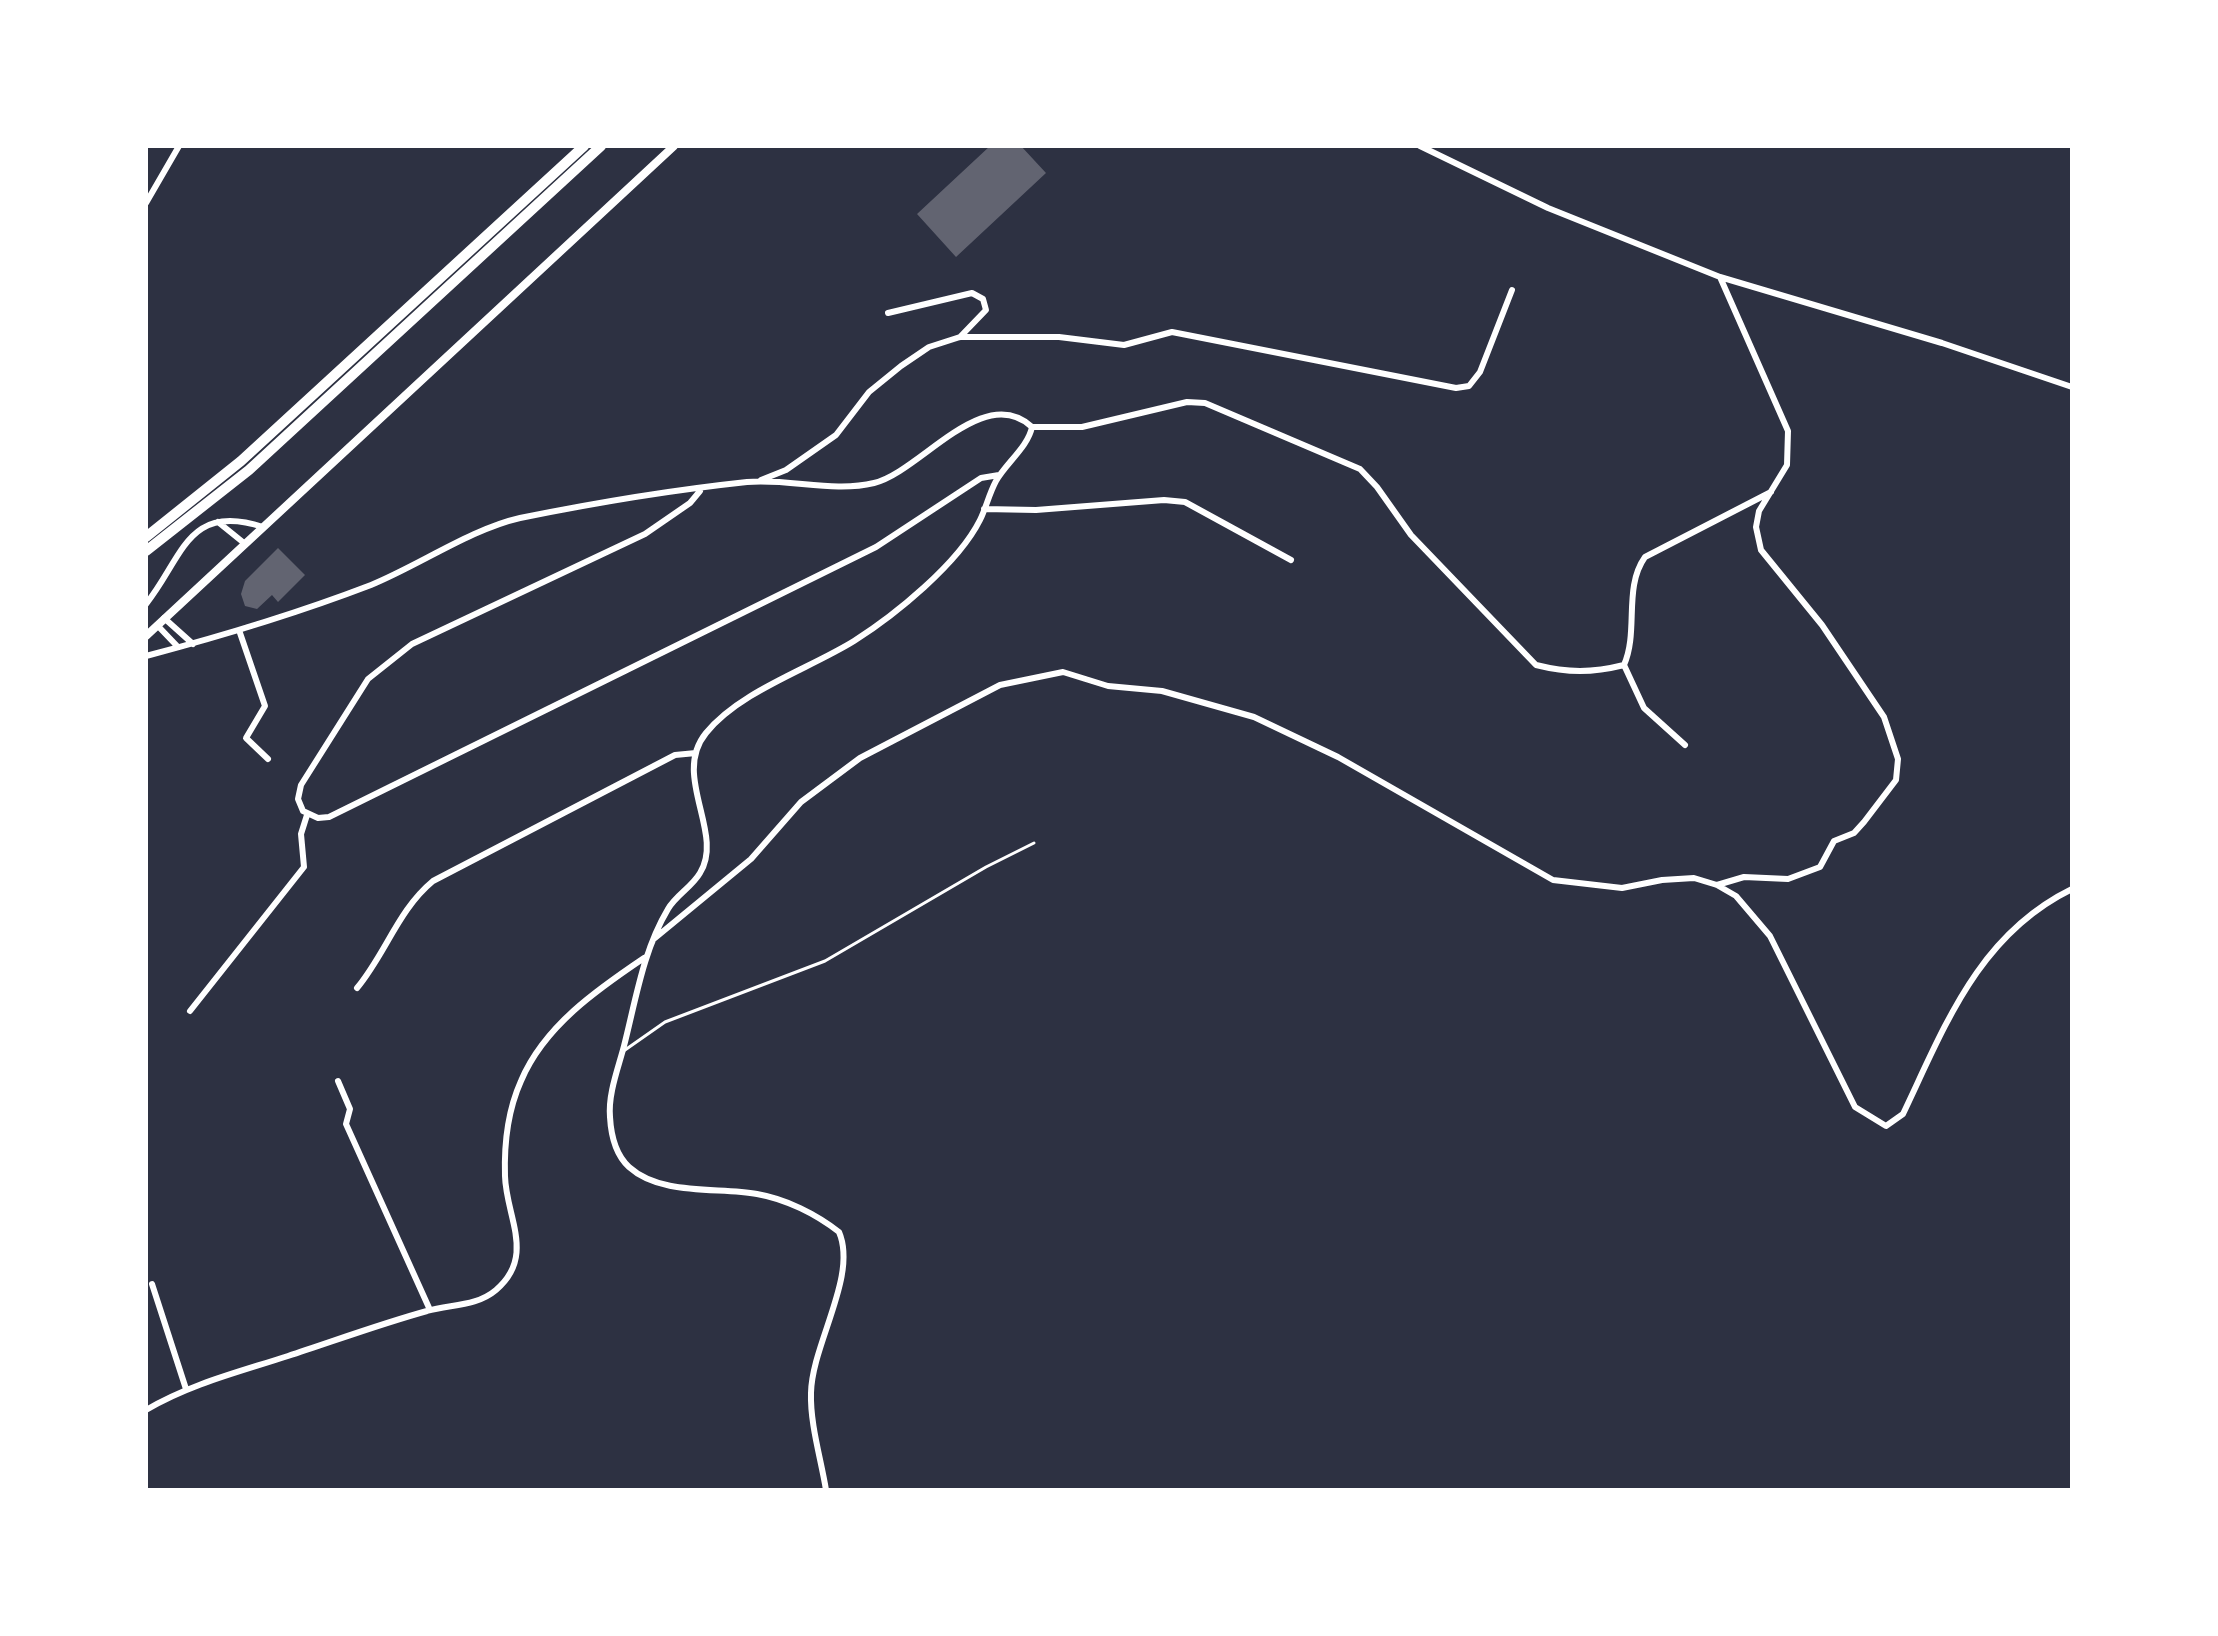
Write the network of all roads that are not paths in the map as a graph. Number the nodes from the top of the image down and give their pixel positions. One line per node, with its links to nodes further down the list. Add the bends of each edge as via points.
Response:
1 (179, 146): 6 (street)
2 (584, 146): 20 (highway, via 241,461)
3 (601, 146): 22 (highway, via 249,470)
4 (674, 146): 19 (main road)
5 (1420, 146): 7 (street, via 1548,208)
6 (146, 203)
7 (1720, 277): 11 (street); 16 (street, via 1788,431 1787,465)
8 (1512, 290): 10 (street, via 1480,372 1469,386 1456,388 1172,332 1124,345 1059,337)
9 (888, 313): 10 (street, via 972,293 983,299 986,310)
10 (960, 337): 14 (street, via 929,347 901,366 869,392 836,435 786,470)
11 (2072, 387)
12 (1032, 427): 13 (street); 14 (street, via 1025,420 1005,417 967,423 910,467 869,485); 32 (street, via 1082,427 1187,402 1205,403 1360,469 1411,535 1536,665 1594,673)
13 (999, 475): 17 (street); 36 (street, via 981,478 876,547 806,583 329,817)
14 (758, 482): 15 (street)
15 (700, 490): 27 (street, via 517,519 373,584); 36 (street, via 645,534 412,644 378,668 301,785 299,806)
16 (1771, 492): 32 (street, via 1645,557 1635,571 1630,651); 38 (street, via 1756,527 1761,550 1822,625 1884,717 1898,759 1896,780 1854,833 1834,841 1820,867 1788,879 1744,877)
17 (984, 509): 23 (street, via 1185,502); 34 (street, via 966,541 903,605 855,640 716,721)
18 (218, 522): 19 (street); 21 (street); 24 (street, via 194,531 185,541)
19 (263, 527): 21 (main road)
20 (146, 537)
21 (244, 543): 25 (main road)
22 (146, 551)
23 (1291, 560)
24 (146, 604)
25 (164, 618): 26 (main road); 29 (street)
26 (157, 625): 28 (main road); 30 (street)
27 (239, 630): 29 (street); 35 (street, via 265,706 246,738)
28 (146, 636)
29 (193, 644): 30 (street)
30 (178, 647): 31 (street)
31 (146, 656)
32 (1624, 665): 33 (street, via 1644,708)
33 (1685, 745)
34 (696, 753): 40 (street, via 694,779 706,855 700,873 669,905); 42 (street, via 675,755 433,881 414,897)
35 (268, 759)
36 (307, 815): 43 (street, via 301,834 304,867)
37 (1034, 843): 44 (lane, via 825,961 665,1022)
38 (1717, 885): 39 (street, via 1736,896 1770,936 1855,1107 1886,1126 1903,1114 1962,990 1982,962 2013,928); 40 (street, via 1694,878 1622,888 1553,880 1338,757 1254,717 1162,691 1108,686 1063,672 1000,685 860,758 801,802 751,859)
39 (2072, 889)
40 (651, 942): 41 (street)
41 (644, 958): 44 (street); 47 (street, via 590,995 521,1079 507,1133 505,1180 519,1243 509,1275 478,1301)
42 (357, 988)
43 (190, 1011)
44 (623, 1052): 50 (street, via 610,1116 618,1153 630,1167 661,1184 788,1202 839,1232 845,1259 810,1396)
45 (338, 1081): 47 (street, via 350,1109 346,1124)
46 (152, 1284): 48 (street)
47 (430, 1310): 48 (street)
48 (186, 1389): 49 (street)
49 (146, 1410)
50 (826, 1490)

